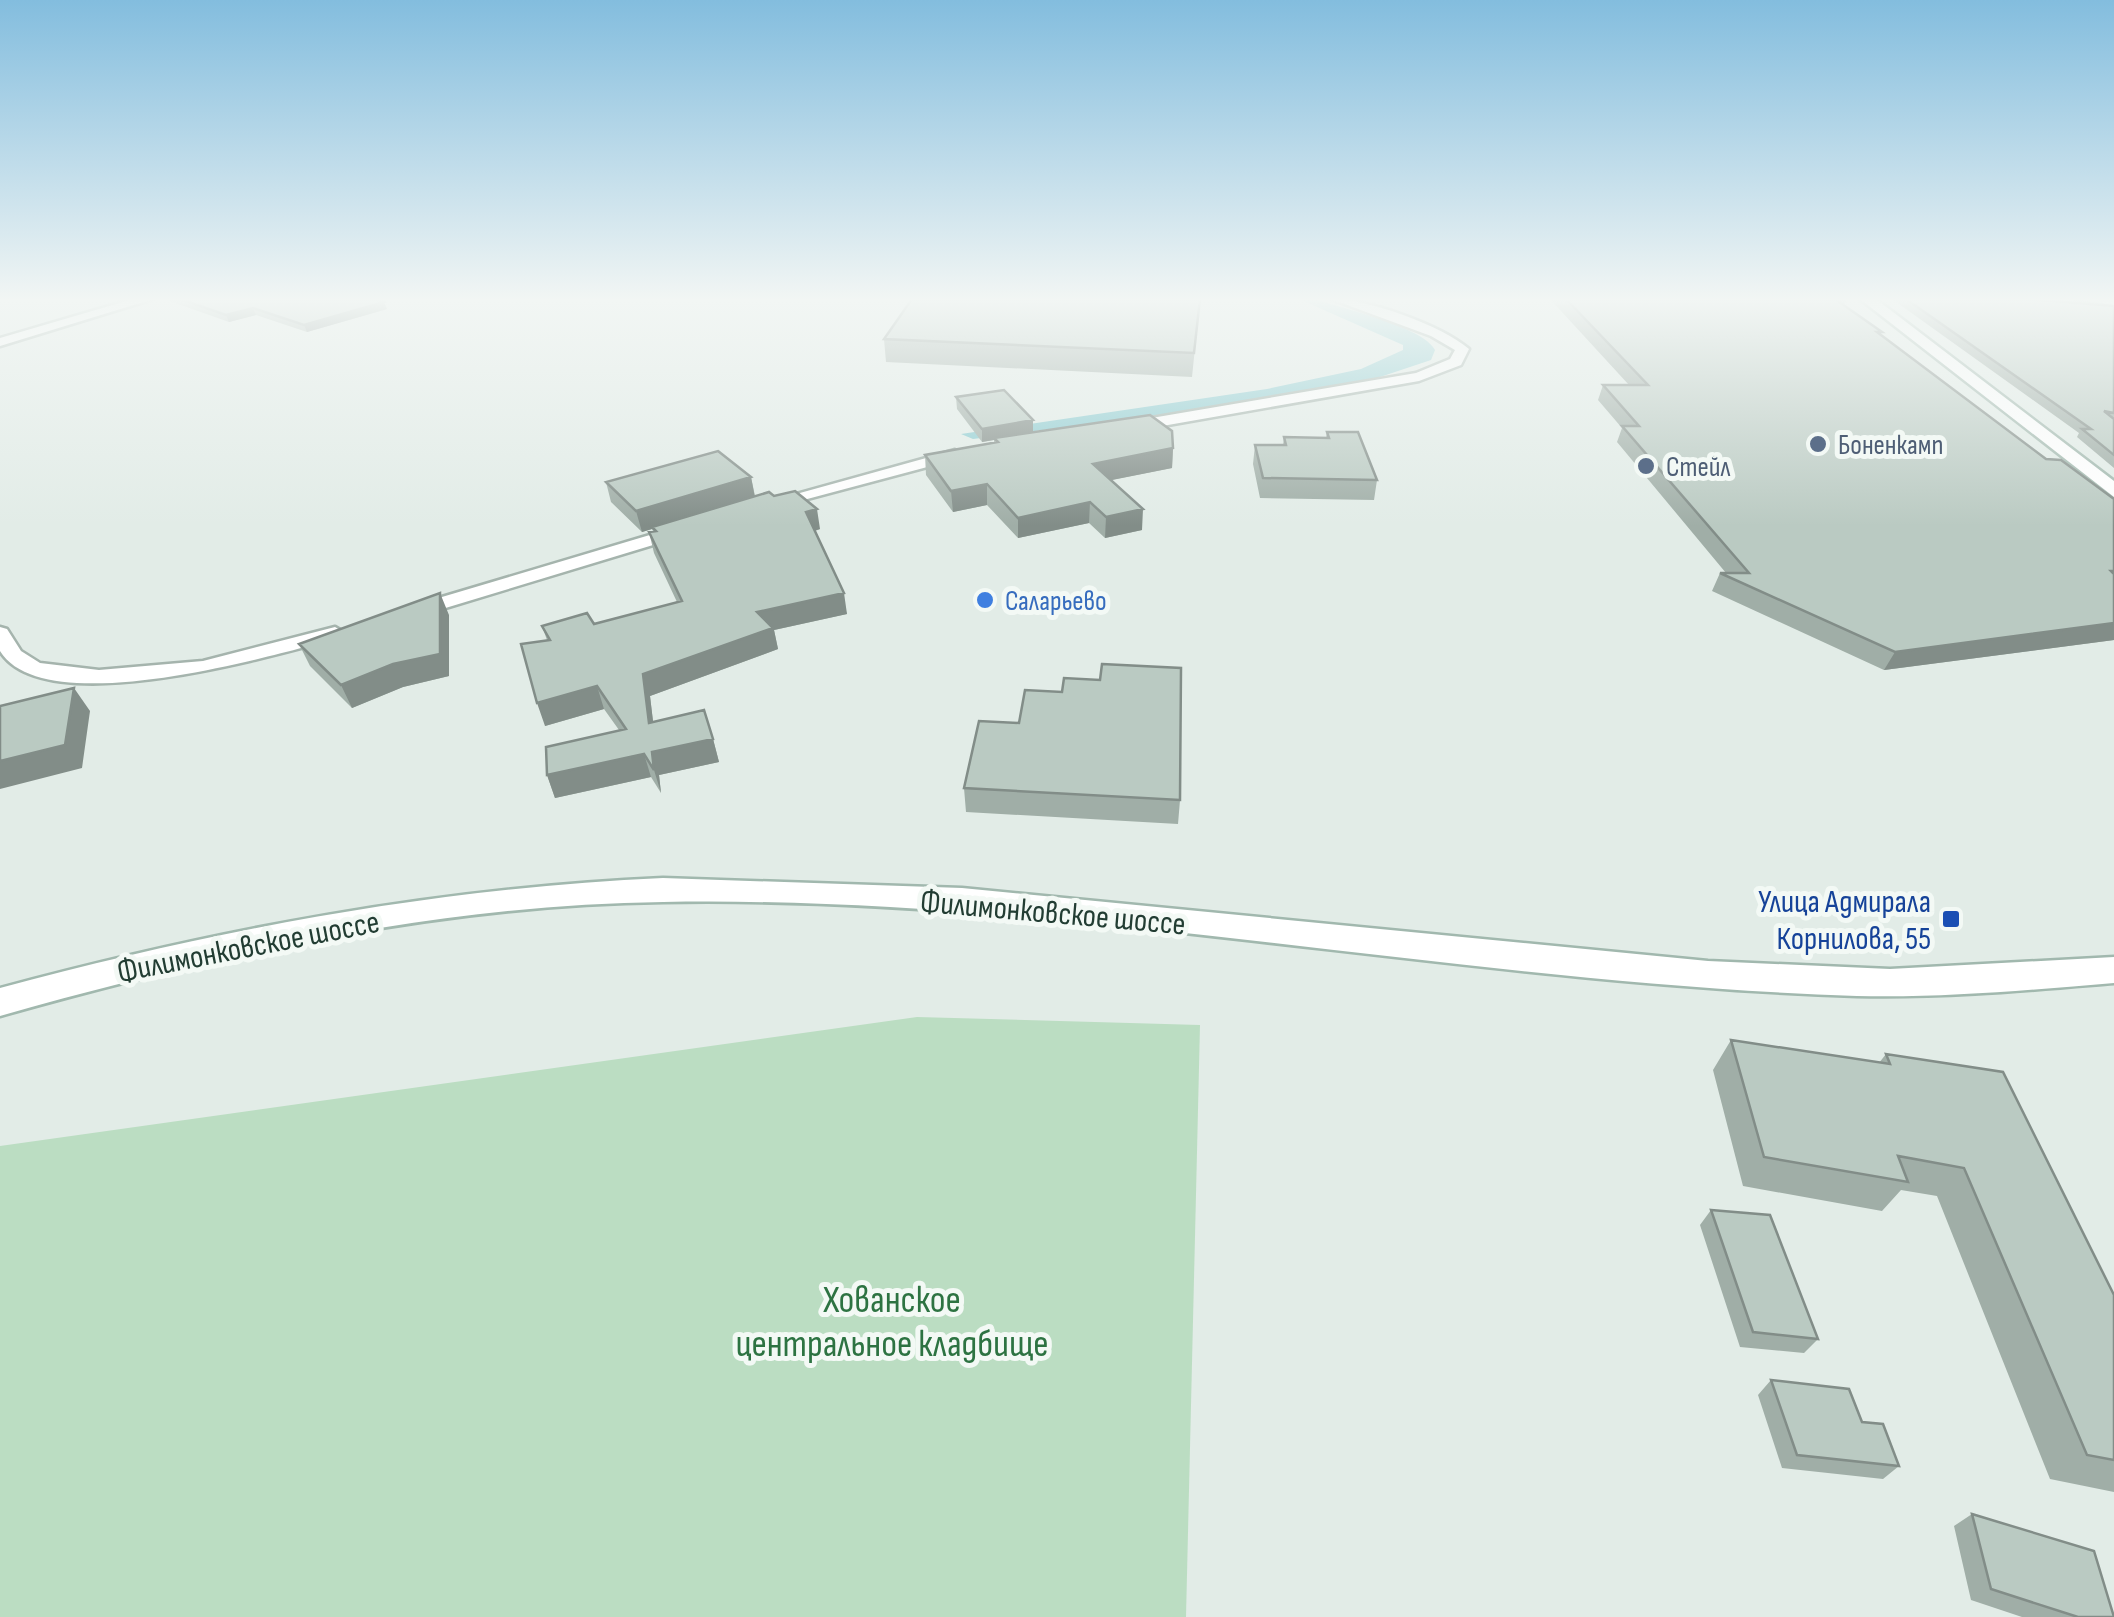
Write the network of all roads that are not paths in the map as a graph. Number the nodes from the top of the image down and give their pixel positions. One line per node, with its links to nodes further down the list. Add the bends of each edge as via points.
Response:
1 (1425, 374): 3 (street)
2 (1964, 374): 5 (main road)
3 (1108, 430)
4 (974, 452): 6 (street)
5 (2114, 491)
6 (741, 512)
7 (705, 524): 8 (street)
8 (398, 616)
9 (362, 627): 10 (street, via 203,667 99,677 34,669 13,655)
10 (0, 632)
11 (2114, 970): 12 (main road, Филимонковское шоссе, via 1935,981 1752,977 987,904 658,890 328,925)
12 (0, 1002)

